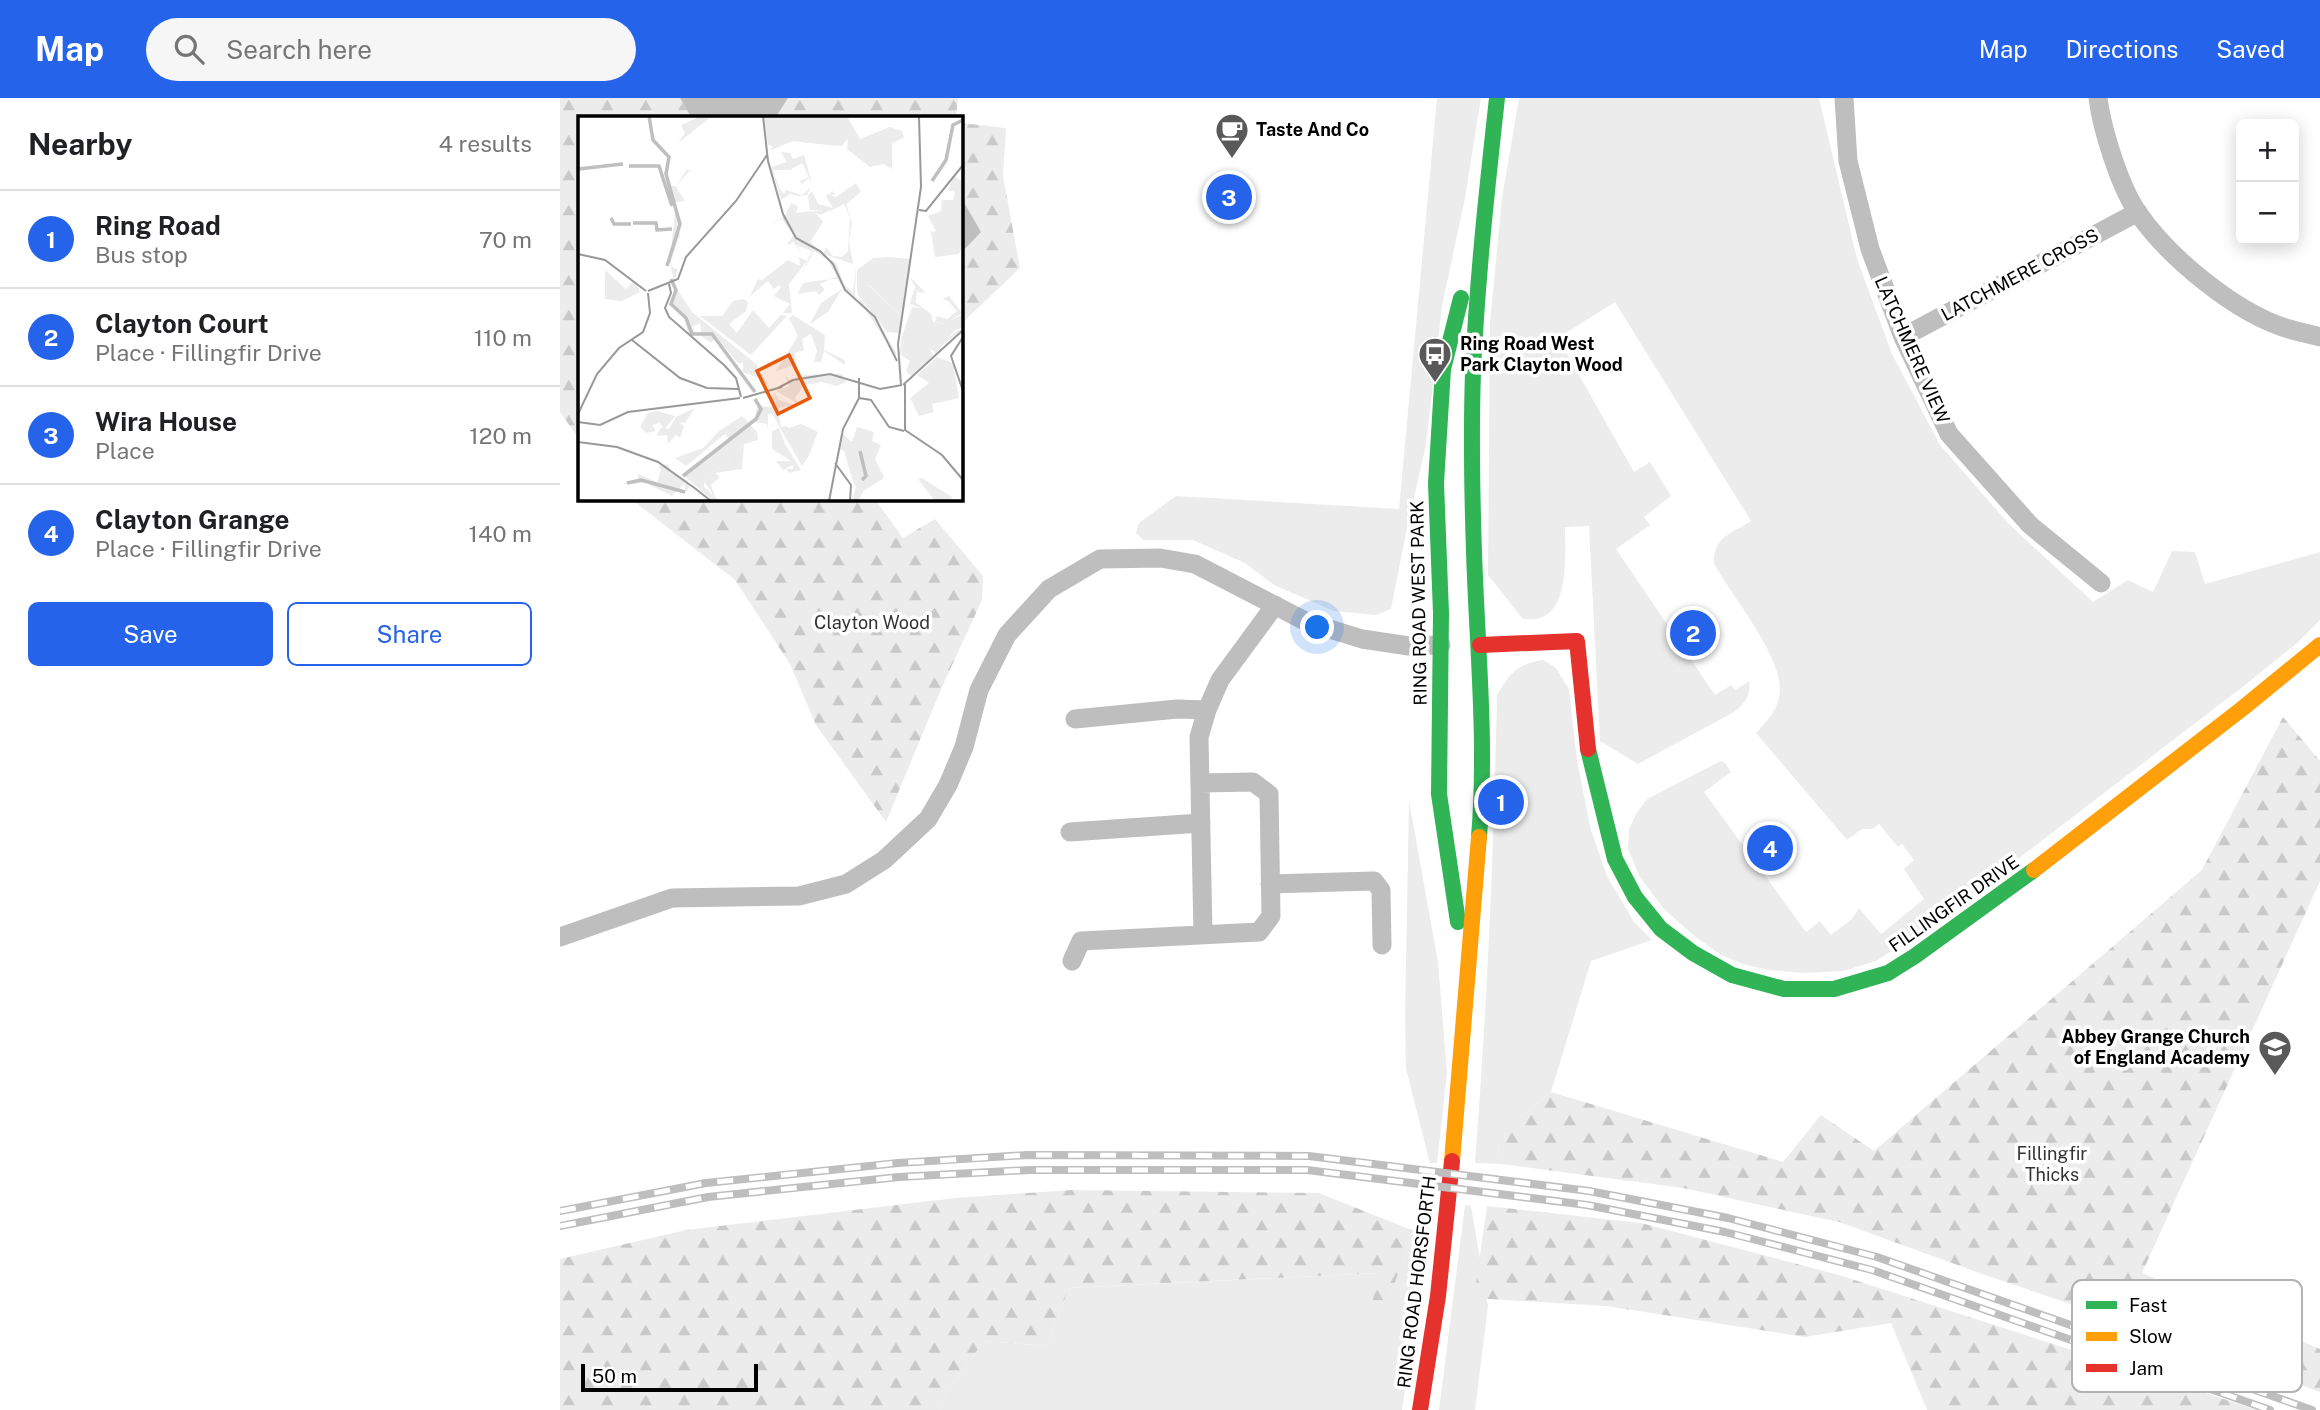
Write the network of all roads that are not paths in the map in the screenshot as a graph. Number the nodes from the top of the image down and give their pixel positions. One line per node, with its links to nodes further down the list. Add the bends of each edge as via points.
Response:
1 (1497, 98): 5 (main road, RING ROAD WEST PARK)
2 (1844, 98): 6 (street, LATCHMERE VIEW, via 1848,161 1867,237)
3 (2098, 98): 4 (street, via 2115,163)
4 (2138, 212): 6 (street, LATCHMERE CROSS); 7 (street, via 2181,263 2245,309 2287,329)
5 (1483, 220): 8 (main road, RING ROAD WEST PARK, via 1473,374); 11 (main road, RING ROAD WEST PARK, via 1443,369 1436,483)
6 (1903, 337): 9 (street, LATCHMERE VIEW, via 1949,434 2030,525)
7 (2320, 337)
8 (1474, 489): 11 (main road, RING ROAD WEST PARK, via 1474,552); 11 (main road, via 1463,536)
9 (2101, 583)
10 (1275, 605): 11 (street, via 1307,622 1362,639 1409,646); 14 (street, via 1220,680); 23 (street, via 1195,564 1160,558 1100,559 1049,589 1007,635 979,690 948,785 928,819 884,860 846,884 799,896 672,898)
11 (1460, 639): 12 (main road, FILLINGFIR DRIVE, via 1577,640 1588,753 1615,859 1635,897 1661,929 1693,953 1732,975 1784,989 1835,989 1888,973 1915,956 2016,884); 13 (main road); 18 (main road, RING ROAD WEST PARK); 26 (main road, RING ROAD WEST PARK, via 1482,802)
12 (2320, 645)
13 (1464, 667)
14 (1207, 710): 15 (street); 17 (street, via 1199,737)
15 (1075, 719)
16 (1457, 750): 18 (main road)
17 (1200, 783): 19 (street); 21 (street, via 1253,782 1269,794)
18 (1439, 794): 26 (main road, RING ROAD WEST PARK)
19 (1201, 823): 20 (street); 22 (street)
20 (1070, 832)
21 (1270, 884): 22 (street, via 1271,916 1259,932); 24 (street, via 1374,881 1381,890)
22 (1203, 934): 25 (street, via 1081,941)
23 (560, 937)
24 (1382, 945)
25 (1072, 961)
26 (1468, 988): 27 (main road, RING ROAD WEST PARK)
27 (1452, 1159): 28 (main road, RING ROAD HORSFORTH)
28 (1420, 1410)

